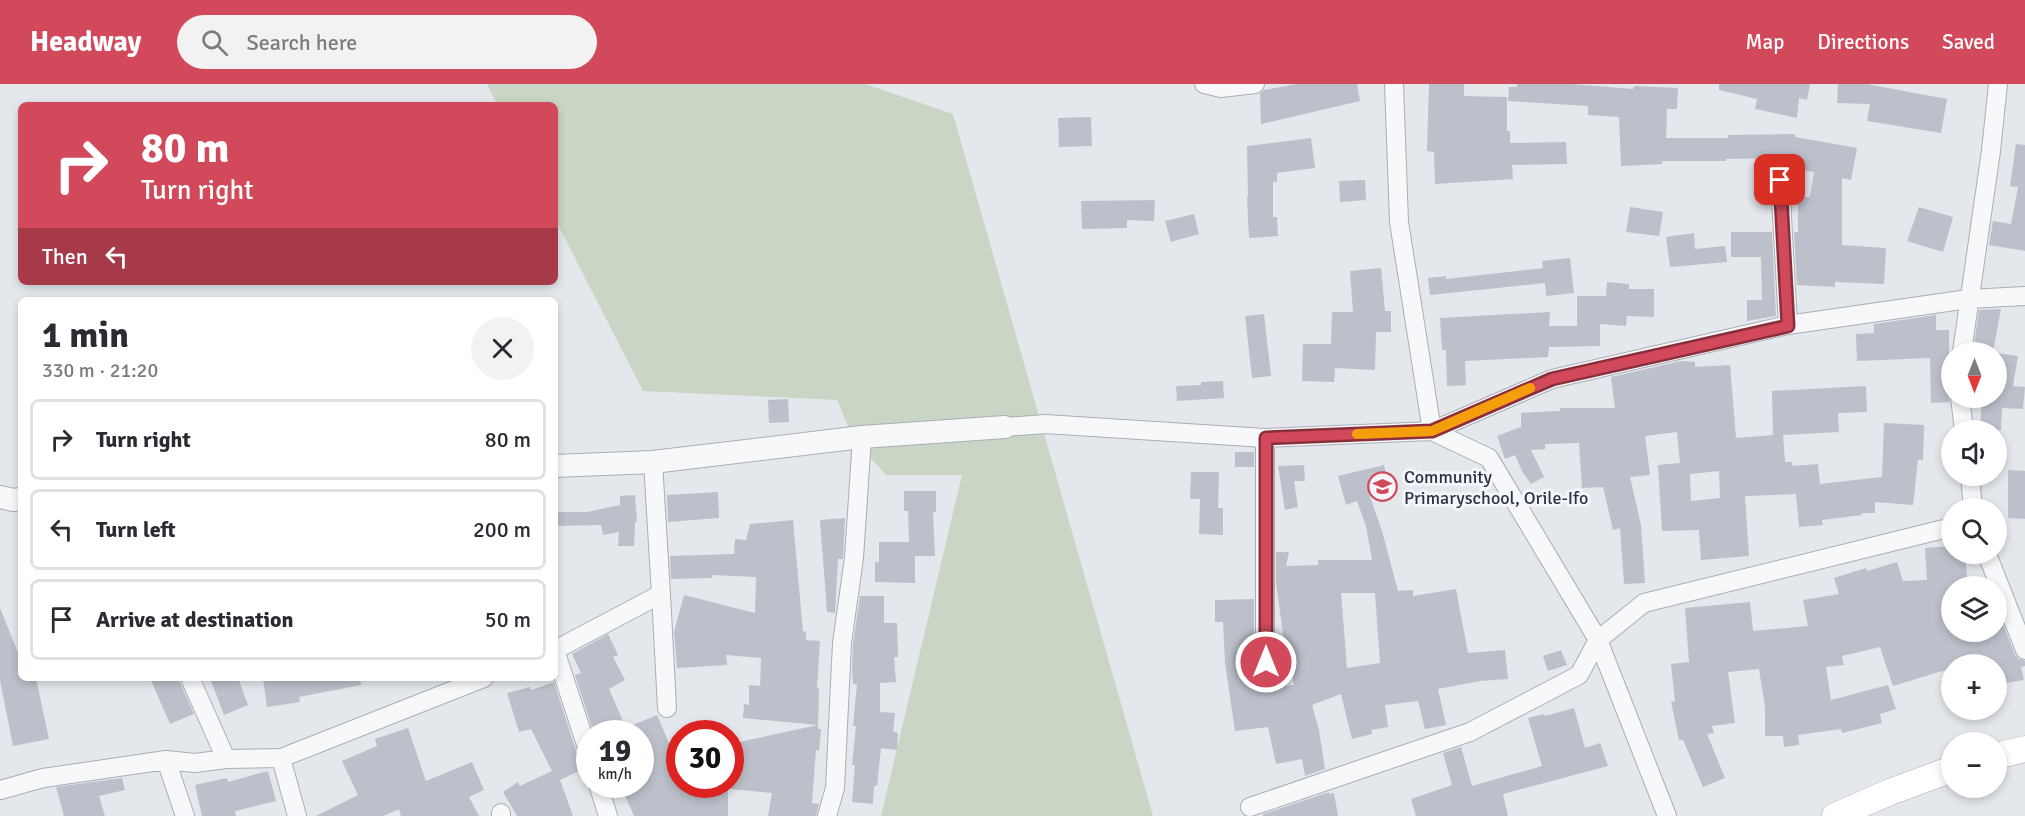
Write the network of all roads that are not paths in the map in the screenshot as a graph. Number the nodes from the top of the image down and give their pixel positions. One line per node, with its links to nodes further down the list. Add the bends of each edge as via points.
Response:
1 (1204, 84): 2 (street, via 1221,88)
2 (1255, 84)
3 (1394, 84): 11 (street, via 1399,222)
4 (1998, 84): 7 (street)
5 (1780, 180): 8 (street)
6 (2025, 296): 7 (street)
7 (1968, 298): 8 (street); 9 (street)
8 (1788, 326): 11 (street, via 1552,379)
9 (1963, 342)
10 (1005, 427): 12 (street); 13 (street, via 1045,424)
11 (1432, 431): 13 (street); 21 (street, via 1490,458)
12 (862, 437): 14 (street); 42 (street, via 854,558 842,643 835,788)
13 (1266, 438): 25 (street)
14 (653, 462): 15 (street); 20 (street)
15 (558, 466)
16 (0, 498): 17 (street)
17 (18, 499)
18 (1941, 530): 21 (street, via 1644,603)
19 (1991, 564): 23 (street)
20 (661, 594): 22 (street); 28 (street)
21 (1598, 640): 38 (street, via 1579,675 1470,732); 43 (street)
22 (558, 648)
23 (2025, 650)
24 (558, 659): 29 (street)
25 (1266, 662)
26 (191, 681): 33 (street)
27 (476, 681): 32 (street)
28 (667, 708)
29 (578, 720)
30 (2025, 749): 31 (main road)
31 (2007, 753)
32 (281, 758): 33 (street); 40 (street)
33 (226, 759): 34 (street, via 195,763)
34 (166, 760): 36 (street, via 43,778); 39 (street)
35 (1941, 774): 44 (main road)
36 (0, 790)
37 (602, 798): 41 (street)
38 (1250, 807)
39 (185, 816)
40 (297, 816)
41 (608, 816)
42 (827, 816)
43 (1667, 816)
44 (1835, 816)

